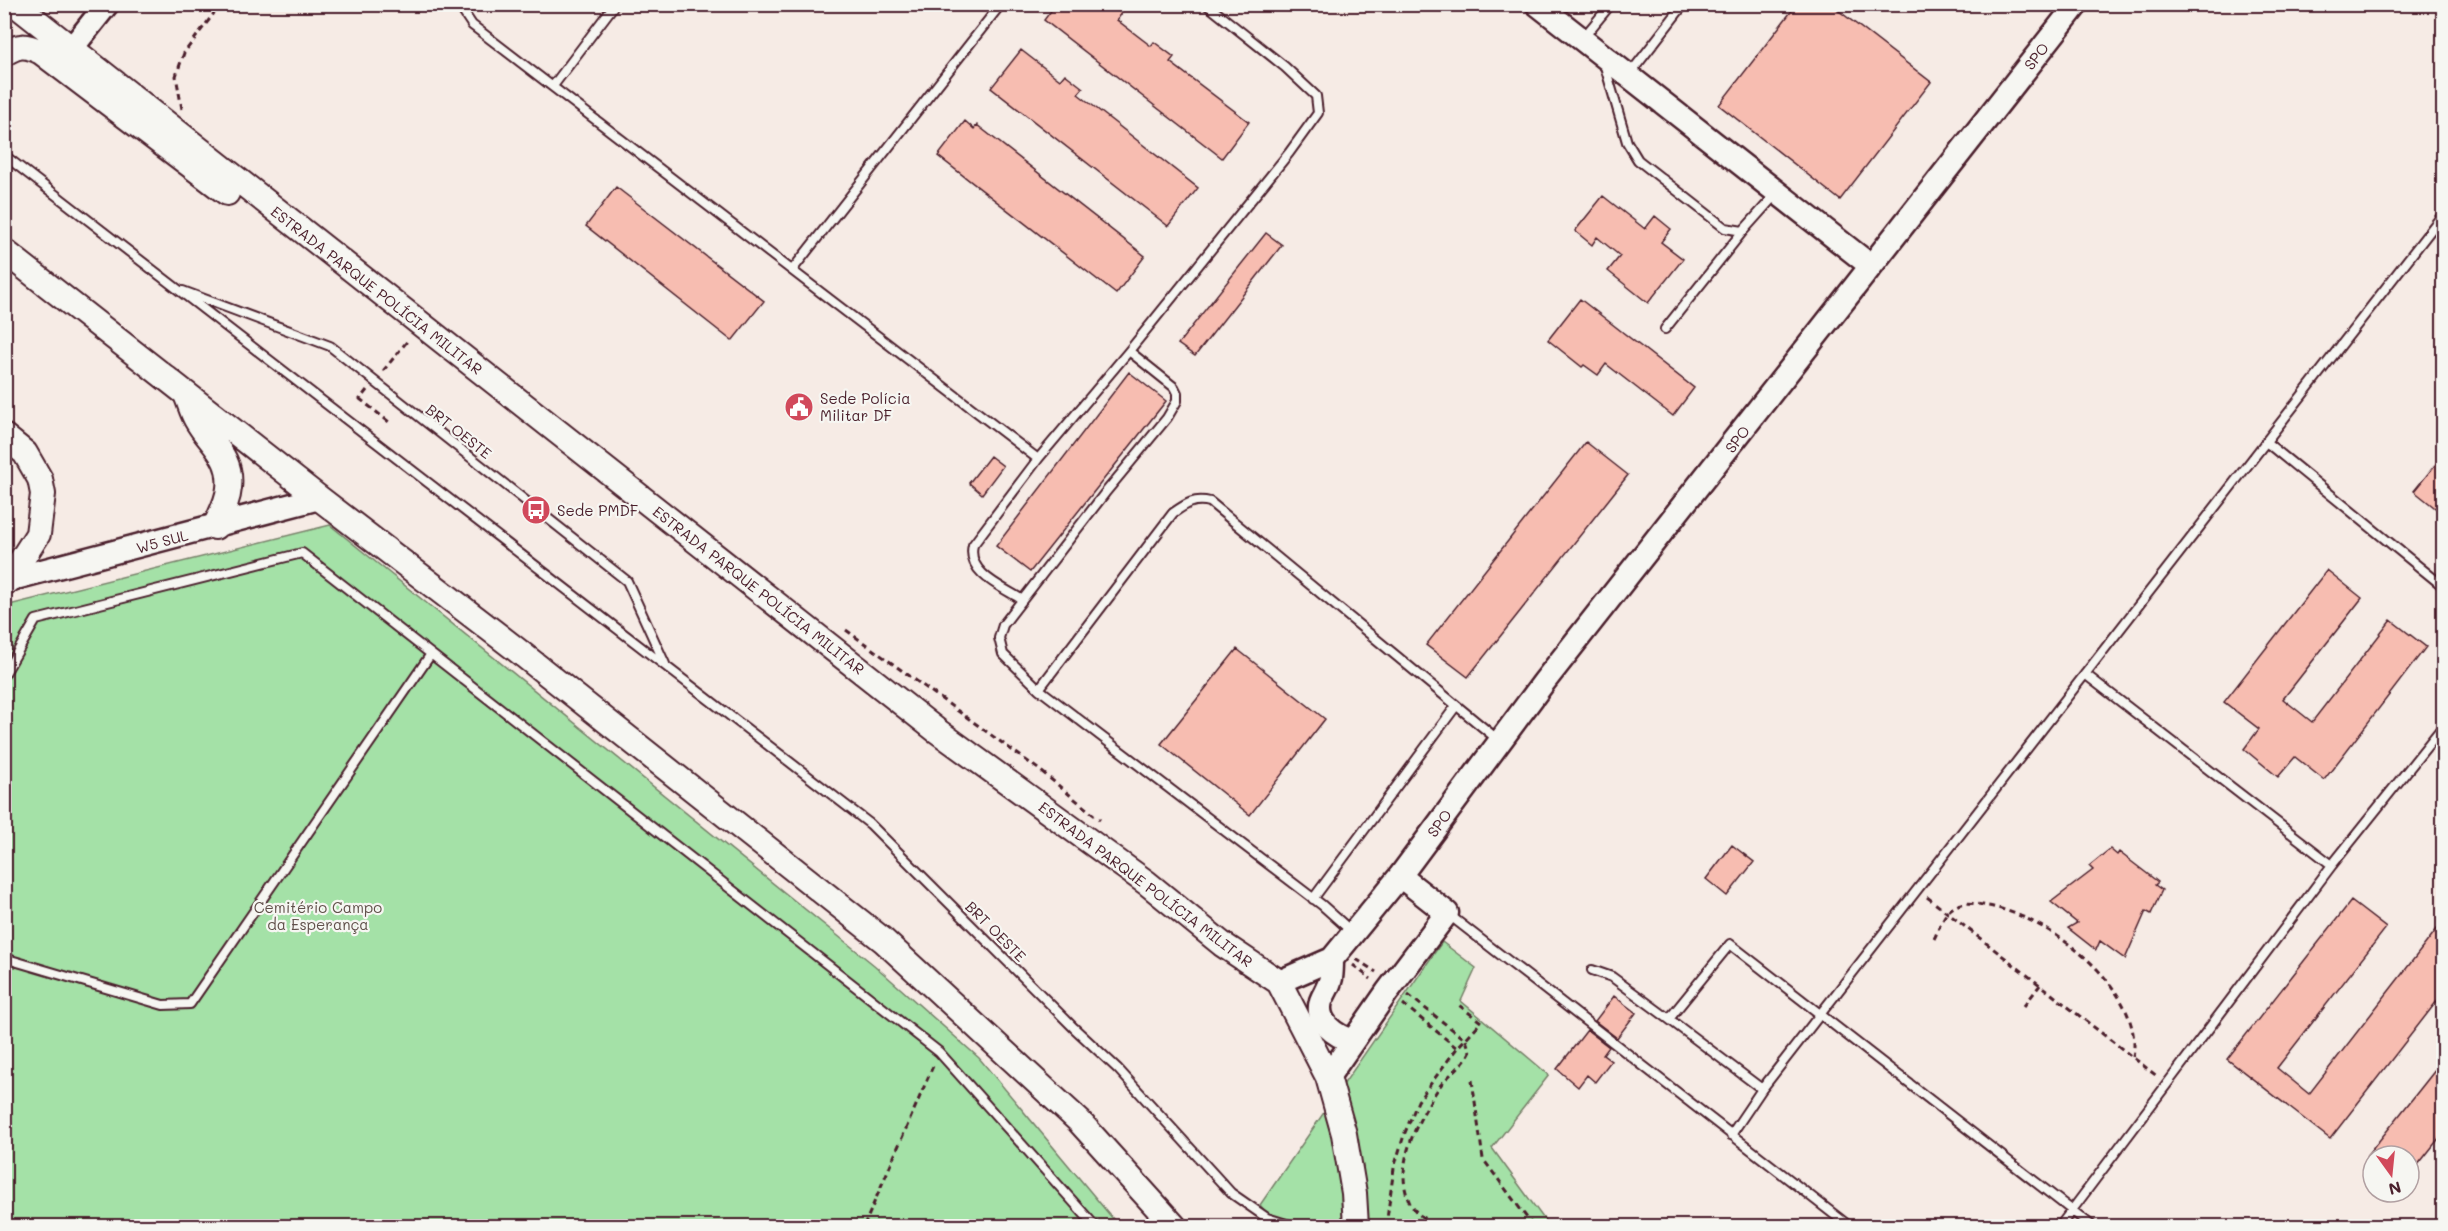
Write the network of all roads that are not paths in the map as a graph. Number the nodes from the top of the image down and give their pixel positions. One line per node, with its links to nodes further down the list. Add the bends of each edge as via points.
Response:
1 (106, 4): 13 (street)
2 (463, 4): 17 (lane, via 464,14 472,25)
3 (615, 4): 17 (lane)
4 (1001, 4): 24 (lane)
5 (1206, 4): 28 (lane, via 1316,96 1318,112)
6 (1537, 4): 11 (street)
7 (1611, 4): 11 (lane)
8 (1684, 4): 16 (lane)
9 (2077, 4): 23 (street, SPO)
10 (26, 8): 12 (main road); 13 (main road, ESTRADA PARQUE POLÍCIA MILITAR)
11 (1582, 40): 15 (street)
12 (4, 45)
13 (72, 48): 25 (main road, ESTRADA PARQUE POLÍCIA MILITAR)
14 (4, 54): 25 (main road, via 21,45 42,52 271,226 331,268)
15 (1602, 55): 16 (street); 21 (lane, via 1628,142 1638,160 1725,228)
16 (1628, 76): 19 (street)
17 (553, 86): 24 (lane)
18 (4, 155): 26 (lane, BRT OESTE)
19 (1778, 193): 21 (lane); 23 (street)
20 (2444, 213): 31 (lane)
21 (1743, 231): 27 (lane)
22 (4, 251): 29 (main road)
23 (1871, 266): 45 (street, SPO)
24 (793, 270): 32 (lane)
25 (364, 280): 54 (main road, ESTRADA PARQUE POLÍCIA MILITAR, via 936,730 1148,883 1222,944)
26 (176, 288): 39 (lane, BRT OESTE); 39 (lane, BRT OESTE, via 330,346 627,581)
27 (1665, 329)
28 (1129, 351): 32 (lane); 37 (lane, via 1174,387 1178,401)
29 (185, 392): 33 (main road); 34 (main road, via 196,420 218,446 229,472 230,487)
30 (4, 436): 35 (main road, via 25,453 40,479 43,494 38,534)
31 (2266, 442): 36 (lane); 40 (lane)
32 (1038, 459): 37 (lane, via 972,550 977,569)
33 (319, 498): 34 (street, W5 SUL); 63 (main road, via 883,940 1079,1121)
34 (215, 527): 35 (street, W5 SUL)
35 (6, 581)
36 (2444, 587)
37 (1022, 599): 42 (lane, via 1003,625 999,645 1003,654)
38 (431, 654): 41 (lane, via 302,553 36,620); 51 (lane, via 190,1004 163,1005); 62 (lane, via 939,1052)
39 (666, 666): 64 (lane, BRT OESTE, via 870,824 1118,1069 1231,1193 1267,1218)
40 (2085, 674): 46 (lane); 55 (lane)
41 (4, 675)
42 (1039, 689): 43 (lane, via 1173,513 1199,500 1210,502); 48 (lane)
43 (1456, 706): 45 (lane); 48 (lane)
44 (2444, 724): 46 (lane)
45 (1500, 741): 47 (street, SPO)
46 (2332, 865): 61 (lane)
47 (1400, 876): 49 (street); 50 (street, SPO)
48 (1313, 899): 50 (lane)
49 (1447, 913): 57 (street); 60 (lane)
50 (1353, 932): 52 (street, SPO)
51 (4, 958)
52 (1332, 959): 54 (street, SPO); 57 (street, via 1321,1016 1329,1029)
53 (1592, 970): 56 (lane, via 1612,977)
54 (1279, 982): 58 (main road, ESTRADA PARQUE POLÍCIA MILITAR)
55 (1820, 1016): 56 (lane, via 1730,944); 59 (lane); 61 (lane)
56 (1669, 1020): 59 (lane)
57 (1353, 1041): 58 (street)
58 (1328, 1077): 65 (main road, ESTRADA PARQUE POLÍCIA MILITAR, via 1346,1146)
59 (1762, 1089): 60 (lane)
60 (1731, 1135): 66 (lane)
61 (2073, 1212): 67 (lane); 68 (lane)
62 (1095, 1227)
63 (1174, 1227)
64 (1293, 1227)
65 (1356, 1227)
66 (1849, 1227)
67 (2060, 1227)
68 (2092, 1227)

